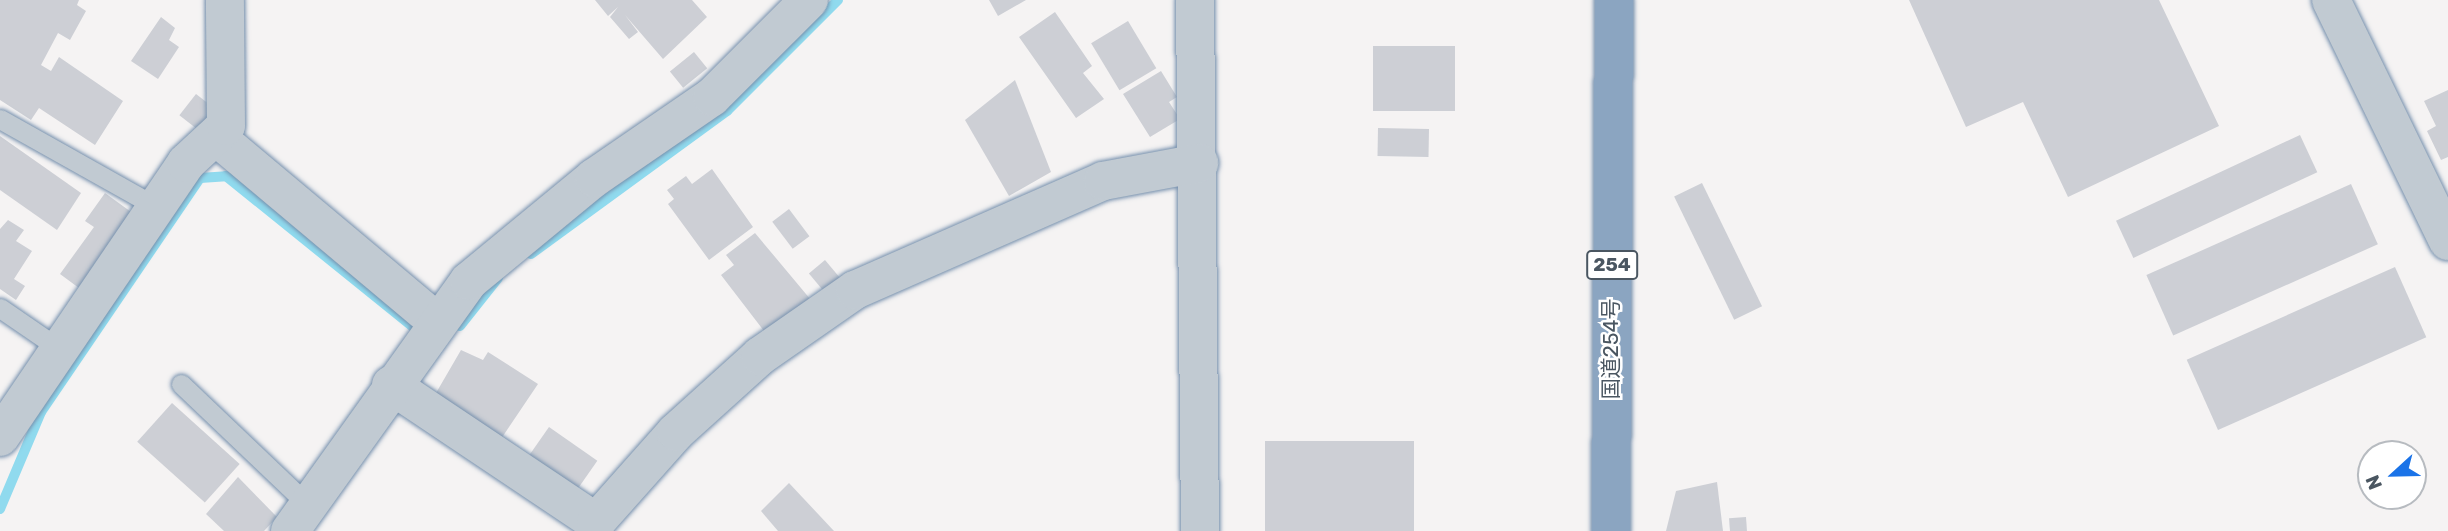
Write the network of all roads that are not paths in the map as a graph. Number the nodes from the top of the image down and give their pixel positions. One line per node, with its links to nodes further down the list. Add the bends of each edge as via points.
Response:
1 (225, 0): 7 (street, via 228,111)
2 (809, 0): 12 (street, via 712,97 506,248)
3 (1195, 0): 8 (street)
4 (1614, 0): 20 (highway, 国道254号 / 254)
5 (2331, 0): 10 (street)
6 (0, 118): 9 (lane)
7 (219, 139): 9 (street, via 186,163); 12 (street)
8 (1199, 163): 18 (street, via 1103,181 855,290 760,356 676,432); 19 (street)
9 (157, 207): 13 (street)
10 (2448, 241)
11 (0, 308): 13 (lane)
12 (426, 334): 15 (street)
13 (61, 350): 16 (street)
14 (181, 384): 17 (lane)
15 (391, 385): 17 (street); 18 (street)
16 (0, 438)
17 (299, 519)
18 (603, 527)
19 (1200, 531)
20 (1611, 531)

